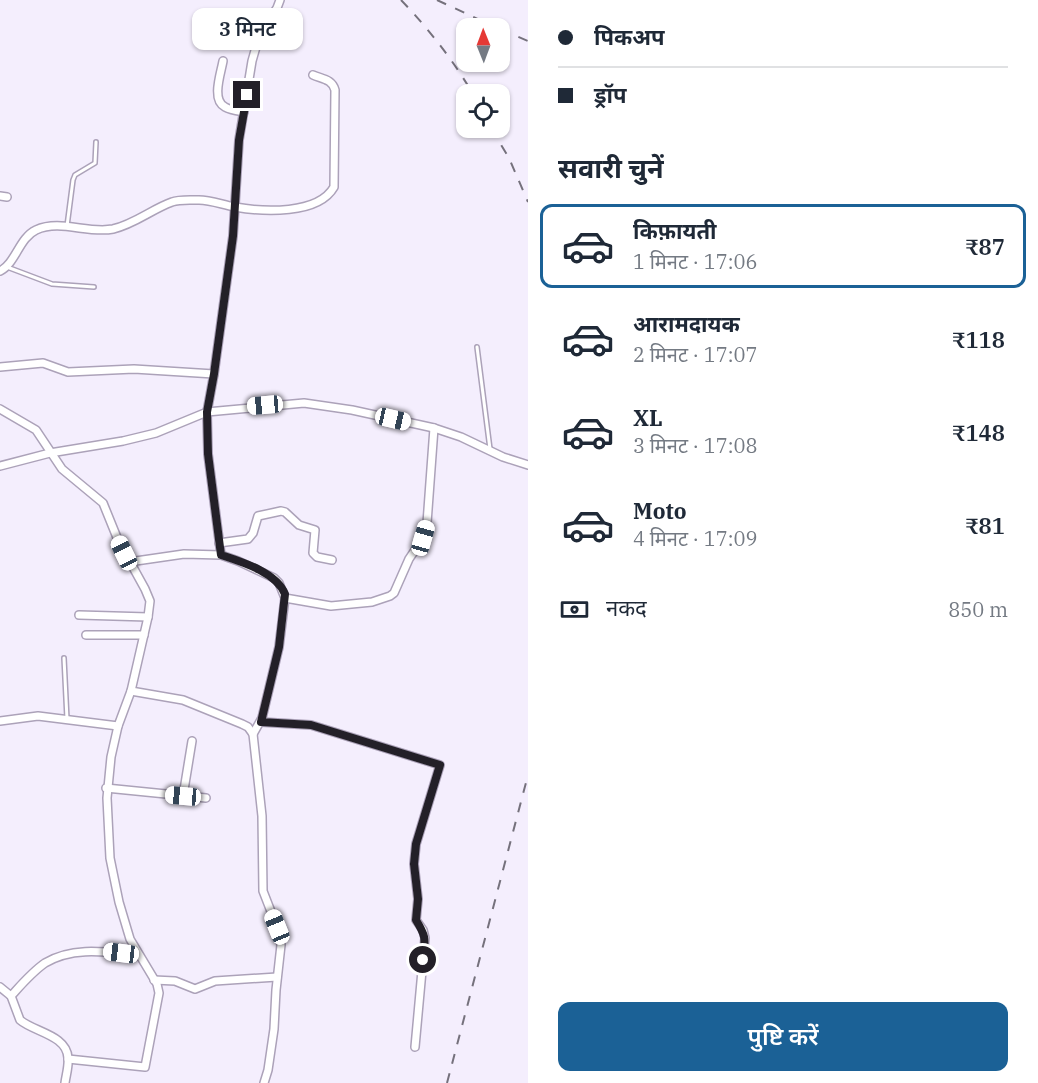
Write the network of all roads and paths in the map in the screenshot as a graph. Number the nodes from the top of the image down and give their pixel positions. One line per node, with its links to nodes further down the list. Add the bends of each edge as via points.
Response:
1 (280, 0): 4 (street, via 260,33)
2 (223, 61): 4 (street, via 218,99 224,107)
3 (313, 75): 6 (street, via 329,81 335,90 334,187 310,205 259,210)
4 (244, 112): 6 (street)
5 (96, 142): 7 (lane, via 95,163 73,180)
6 (236, 207): 7 (street, via 202,200 173,201 112,229); 12 (street)
7 (67, 226): 8 (street, via 34,231)
8 (3, 269): 9 (lane, via 52,284)
9 (94, 287)
10 (477, 347): 16 (lane)
11 (0, 367): 12 (street, via 43,363 69,372 134,369)
12 (214, 374): 14 (street)
13 (0, 409): 17 (street, via 36,430)
14 (207, 412): 15 (street, via 304,403); 17 (street, via 156,433); 20 (street)
15 (434, 428): 16 (street); 24 (street, via 427,523 394,593 372,602 331,606)
16 (490, 451): 18 (street)
17 (50, 453): 19 (street); 23 (street, via 71,478 103,503)
18 (528, 465)
19 (0, 466)
20 (219, 543): 21 (street); 22 (street, via 248,539 258,516 281,511 315,531 313,553)
21 (221, 555): 23 (street, via 184,554); 24 (street, via 274,578)
22 (332, 560)
23 (129, 562): 26 (street, via 148,596)
24 (285, 598): 33 (street, via 279,647)
25 (79, 615): 26 (street)
26 (148, 617): 28 (street)
27 (86, 635): 28 (street)
28 (144, 635): 30 (street)
29 (64, 658): 31 (lane)
30 (131, 691): 34 (street); 35 (street, via 193,704 248,727)
31 (67, 719): 32 (street, via 38,716); 34 (street)
32 (0, 721)
33 (261, 722): 35 (street); 45 (street, via 311,725 440,765 416,844 414,864 419,925 425,938)
34 (118, 726): 37 (street)
35 (253, 734): 41 (street, via 262,816 263,891 281,945)
36 (192, 741): 38 (street)
37 (106, 788): 38 (street); 40 (street, via 110,858 127,930)
38 (183, 796): 39 (street)
39 (206, 798)
40 (138, 956): 42 (street); 44 (street, via 84,951 56,958 41,966)
41 (277, 977): 42 (street, via 215,981 195,989 175,981); 48 (street, via 274,1029)
42 (154, 980): 46 (street, via 159,993 145,1067)
43 (0, 987): 44 (street)
44 (10, 996): 46 (street, via 20,1020 58,1041 66,1049)
45 (415, 1047)
46 (68, 1059): 47 (street)
47 (65, 1083)
48 (264, 1083)

